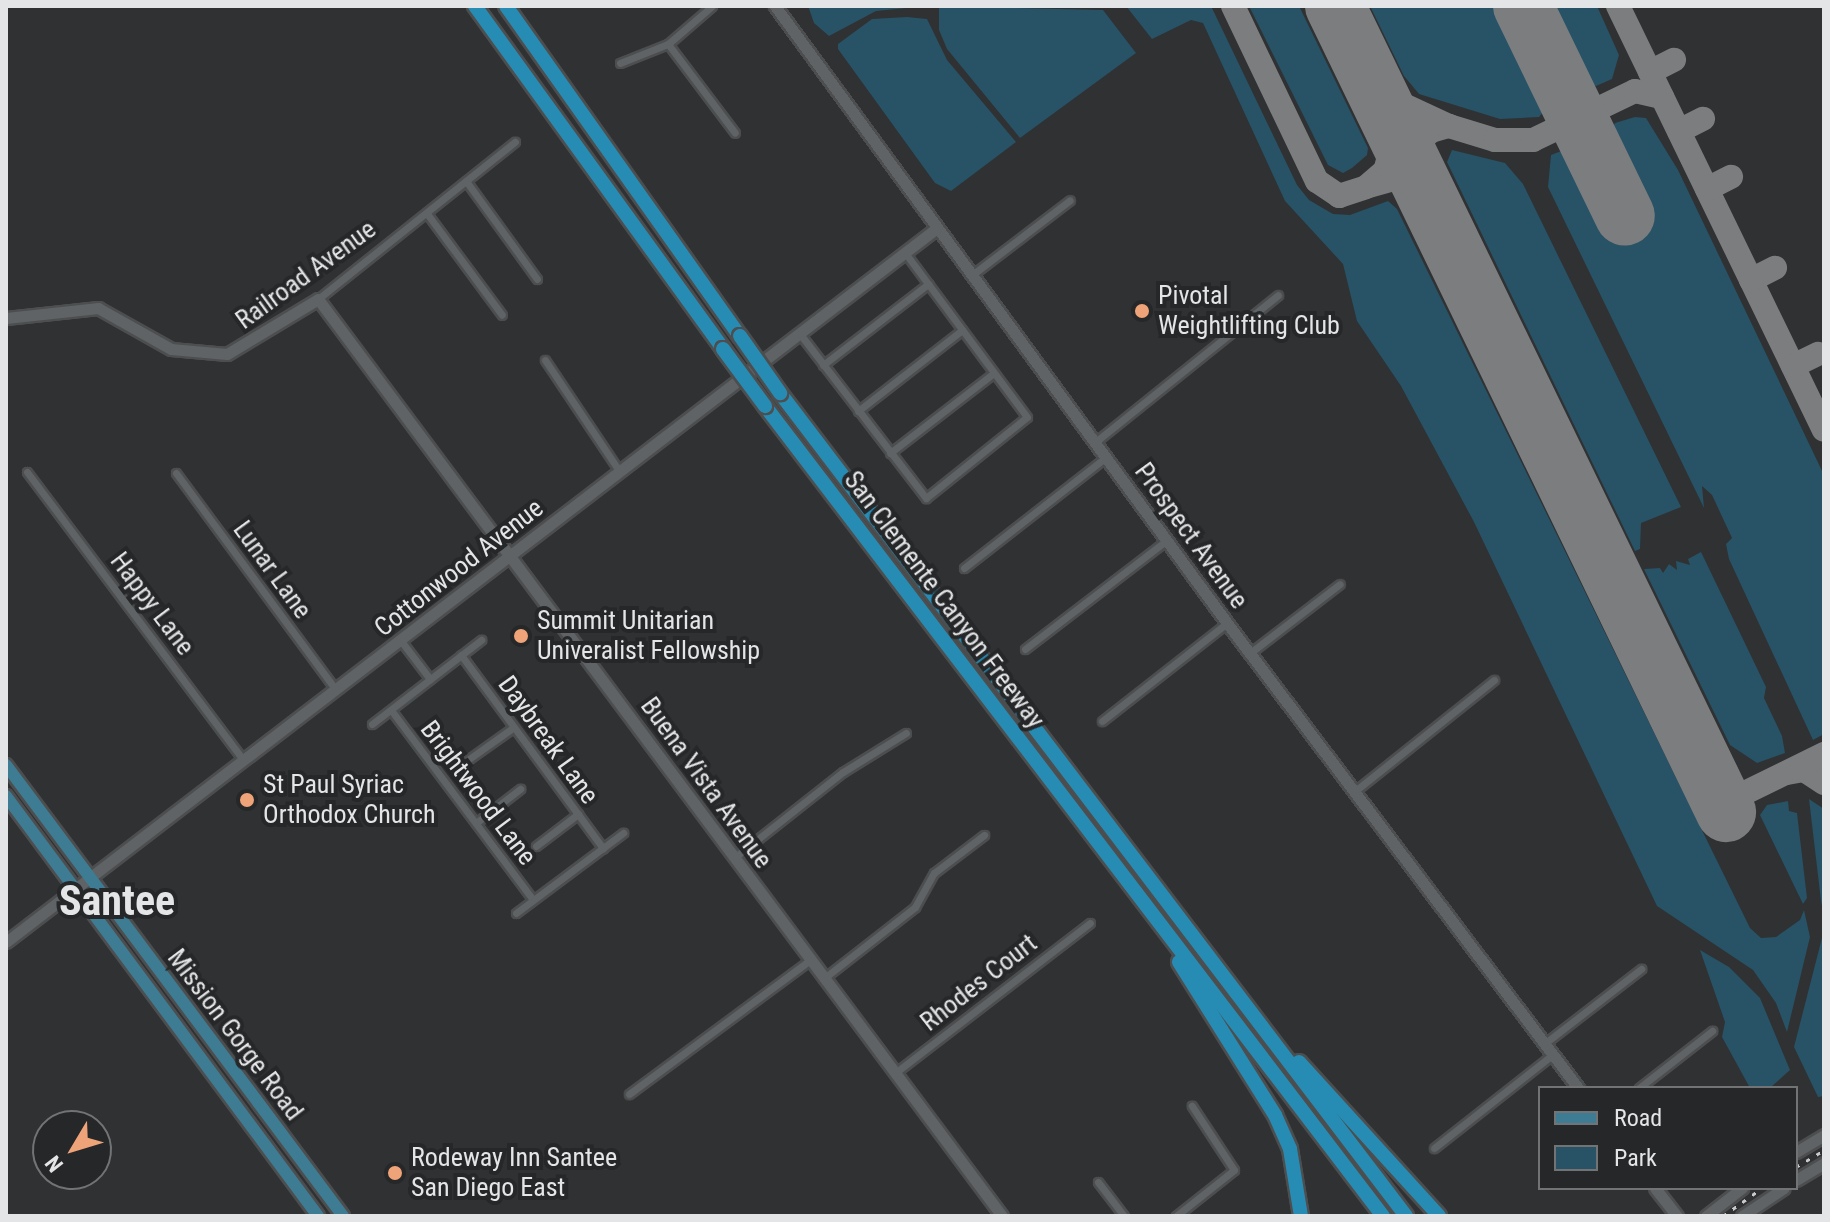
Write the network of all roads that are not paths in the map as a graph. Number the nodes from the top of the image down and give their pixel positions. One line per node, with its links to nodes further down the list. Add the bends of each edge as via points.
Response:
1 (475, 6): 62 (highway, San Clemente Canyon Freeway, bridge, via 765,406)
2 (508, 6): 74 (highway, San Clemente Canyon Freeway, bridge, via 780,393)
3 (712, 6): 5 (street)
4 (775, 6): 12 (street, Prospect Avenue)
5 (668, 44): 6 (street); 7 (street)
6 (620, 63)
7 (735, 133)
8 (515, 142): 9 (street, Railroad Avenue)
9 (466, 181): 11 (street, Railroad Avenue); 15 (street)
10 (1070, 200): 14 (street)
11 (428, 215): 18 (street, Railroad Avenue); 19 (street)
12 (937, 228): 13 (street, Cottonwood Avenue); 14 (street, Prospect Avenue)
13 (905, 253): 16 (street); 22 (street, Cottonwood Avenue)
14 (972, 275): 27 (street, Prospect Avenue)
15 (537, 279)
16 (928, 284): 21 (street); 24 (street)
17 (1278, 295): 27 (street)
18 (318, 299): 20 (street, Railroad Avenue, via 227,354 171,349 98,308); 34 (street, Buena Vista Avenue)
19 (502, 315)
20 (6, 318)
21 (962, 330): 25 (street); 26 (street)
22 (800, 334): 24 (street); 31 (street, Cottonwood Avenue)
23 (545, 360): 31 (street)
24 (823, 365): 26 (street)
25 (994, 373): 28 (street); 28 (street, via 1027,417 926,498)
26 (858, 411): 28 (street)
27 (1094, 443): 29 (street, Prospect Avenue)
28 (890, 453)
29 (1106, 457): 33 (street, Prospect Avenue); 35 (street)
30 (27, 472): 52 (street, Happy Lane)
31 (620, 472): 34 (street, Cottonwood Avenue)
32 (176, 473): 45 (street, Lunar Lane)
33 (1167, 540): 37 (street, Prospect Avenue); 40 (street)
34 (510, 557): 39 (street, Cottonwood Avenue); 64 (street, Buena Vista Avenue)
35 (964, 568)
36 (1340, 584): 41 (street)
37 (1227, 623): 41 (street, Prospect Avenue); 47 (street)
38 (481, 640): 42 (street)
39 (401, 641): 43 (street); 45 (street, Cottonwood Avenue)
40 (1025, 649)
41 (1250, 653): 55 (street, Prospect Avenue)
42 (461, 655): 43 (street); 49 (street, Daybreak Lane)
43 (430, 679): 46 (street)
44 (1494, 680): 55 (street)
45 (336, 690): 52 (street, Cottonwood Avenue)
46 (391, 710): 48 (street); 58 (street, Brightwood Lane)
47 (1102, 721)
48 (372, 724)
49 (514, 727): 51 (street); 57 (street, Daybreak Lane)
50 (906, 733): 64 (street, via 843,772)
51 (469, 759)
52 (244, 761): 65 (street, Cottonwood Avenue)
53 (6, 765): 65 (main road, Mission Gorge Road)
54 (520, 789): 58 (street)
55 (1355, 791): 76 (street, Prospect Avenue)
56 (6, 796): 66 (main road, Mission Gorge Road)
57 (578, 814): 61 (street); 63 (street, Daybreak Lane)
58 (476, 823): 67 (street, Brightwood Lane)
59 (623, 833): 63 (street)
60 (984, 835): 73 (street, via 934,873 915,907)
61 (536, 846)
62 (1101, 846): 97 (highway, via 1275,1115 1290,1149); 98 (highway, San Clemente Canyon Freeway)
63 (603, 848): 67 (street)
64 (734, 858): 71 (street, Buena Vista Avenue)
65 (90, 878): 66 (street, Cottonwood Avenue); 93 (main road, Mission Gorge Road)
66 (76, 890): 70 (street, Cottonwood Avenue); 92 (main road, Mission Gorge Road)
67 (533, 900): 68 (street)
68 (516, 913)
69 (1090, 923): 78 (street, Rhodes Court)
70 (6, 942)
71 (810, 960): 73 (street, Buena Vista Avenue); 81 (street)
72 (1641, 969): 76 (street)
73 (823, 979): 78 (street, Buena Vista Avenue)
74 (1247, 1006): 99 (highway, San Clemente Canyon Freeway); 100 (highway)
75 (1712, 1031): 80 (street)
76 (1544, 1044): 77 (street, Prospect Avenue)
77 (1552, 1055): 79 (street, Prospect Avenue); 84 (street)
78 (894, 1074): 94 (street, Buena Vista Avenue)
79 (1576, 1086)
80 (1642, 1086)
81 (629, 1094)
82 (1192, 1106): 96 (street, via 1234,1170)
83 (1824, 1135): 85 (street)
84 (1434, 1148)
85 (1798, 1151)
86 (1824, 1163): 87 (street)
87 (1798, 1179)
88 (1098, 1182): 95 (street)
89 (1657, 1190): 101 (street)
90 (1739, 1190): 102 (street)
91 (1781, 1190): 103 (street)
92 (318, 1216)
93 (343, 1216)
94 (1002, 1216)
95 (1124, 1216)
96 (1176, 1216)
97 (1301, 1216)
98 (1383, 1216)
99 (1406, 1216)
100 (1439, 1216)
101 (1677, 1216)
102 (1706, 1216)
103 (1742, 1216)

